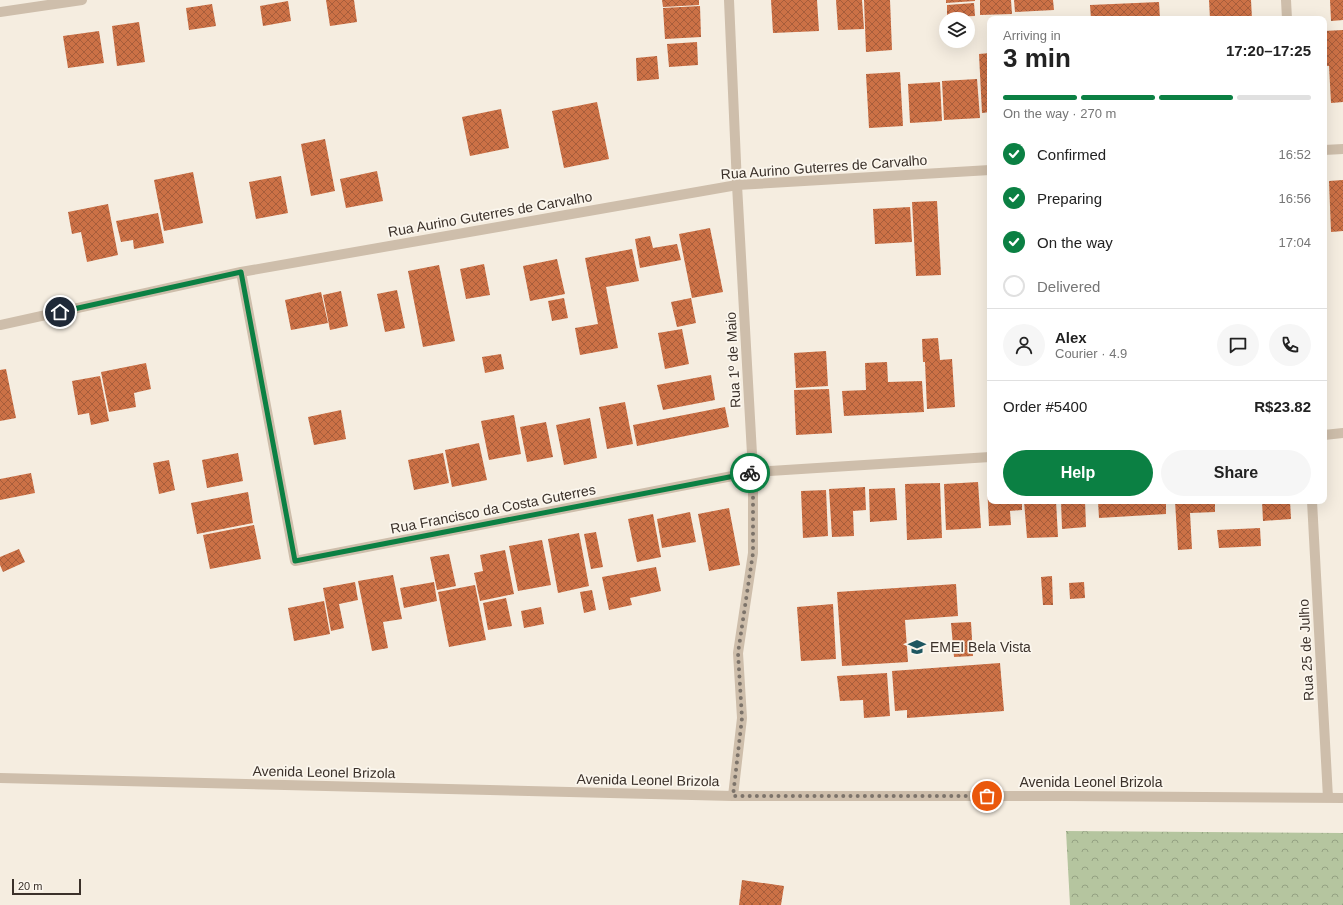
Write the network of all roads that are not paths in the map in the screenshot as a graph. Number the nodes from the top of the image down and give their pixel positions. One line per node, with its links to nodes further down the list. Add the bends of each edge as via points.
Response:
1 (82, 0): 4 (street)
2 (729, 0): 9 (street, Rua 1º de Maio)
3 (1286, 0): 5 (street)
4 (0, 12)
5 (1287, 16)
6 (1343, 149): 7 (street)
7 (1327, 150)
8 (987, 170): 9 (street, Rua Aurino Guterres de Carvalho)
9 (737, 185): 10 (street, Rua Aurino Guterres de Carvalho); 15 (street, Rua 1º de Maio)
10 (241, 272): 11 (street, Rua Aurino Guterres de Carvalho); 15 (street, Rua Francisco da Costa Guterres, via 295,561)
11 (0, 325)
12 (1343, 433): 13 (street)
13 (1327, 435)
14 (987, 456): 15 (street, Rua Francisco da Costa Guterres)
15 (753, 472): 18 (street, Rua 1º de Maio, via 753,553 738,653 742,718)
16 (1312, 504): 19 (street, Rua 25 de Julho)
17 (0, 778): 18 (street, Avenida Leonel Brizola)
18 (733, 796): 19 (street, Avenida Leonel Brizola)
19 (1328, 798): 20 (street, Avenida Leonel Brizola)
20 (1343, 798)

